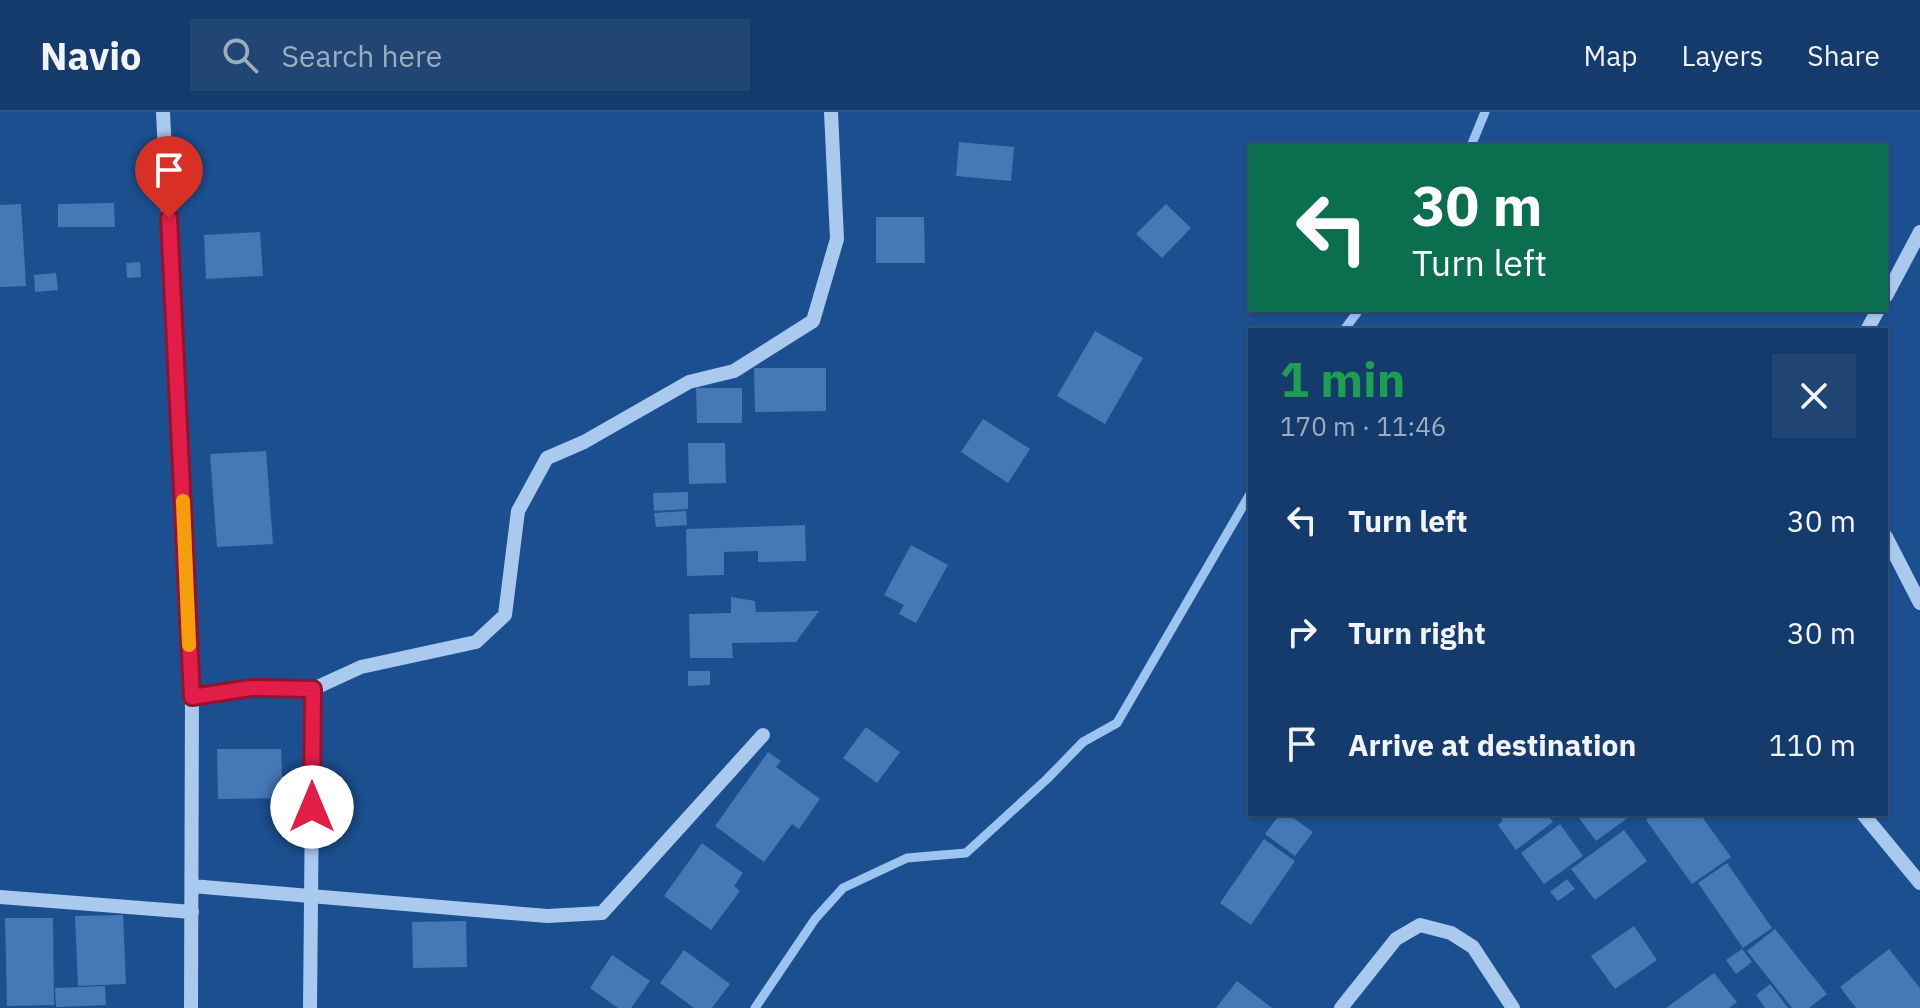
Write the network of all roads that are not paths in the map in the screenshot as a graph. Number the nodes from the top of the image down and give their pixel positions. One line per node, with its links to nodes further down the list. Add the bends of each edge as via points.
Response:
1 (163, 112): 8 (street)
2 (831, 112): 7 (street, via 837,239 813,321 734,371 689,382 547,458 518,511 505,615 476,642 361,667)
3 (1920, 232): 4 (street)
4 (1888, 292)
5 (1888, 541): 6 (street)
6 (1920, 603)
7 (313, 689): 8 (street, via 251,688); 13 (street)
8 (192, 697): 12 (street)
9 (763, 735): 13 (street, via 602,913 547,916)
10 (1865, 816): 11 (street)
11 (1920, 883)
12 (192, 886): 13 (street); 15 (street)
13 (311, 895): 17 (street)
14 (0, 897): 15 (street)
15 (192, 912): 16 (street)
16 (191, 1008)
17 (310, 1008)
18 (1341, 1008): 19 (street, via 1396,939 1420,925 1451,933 1473,947)
19 (1513, 1008)

